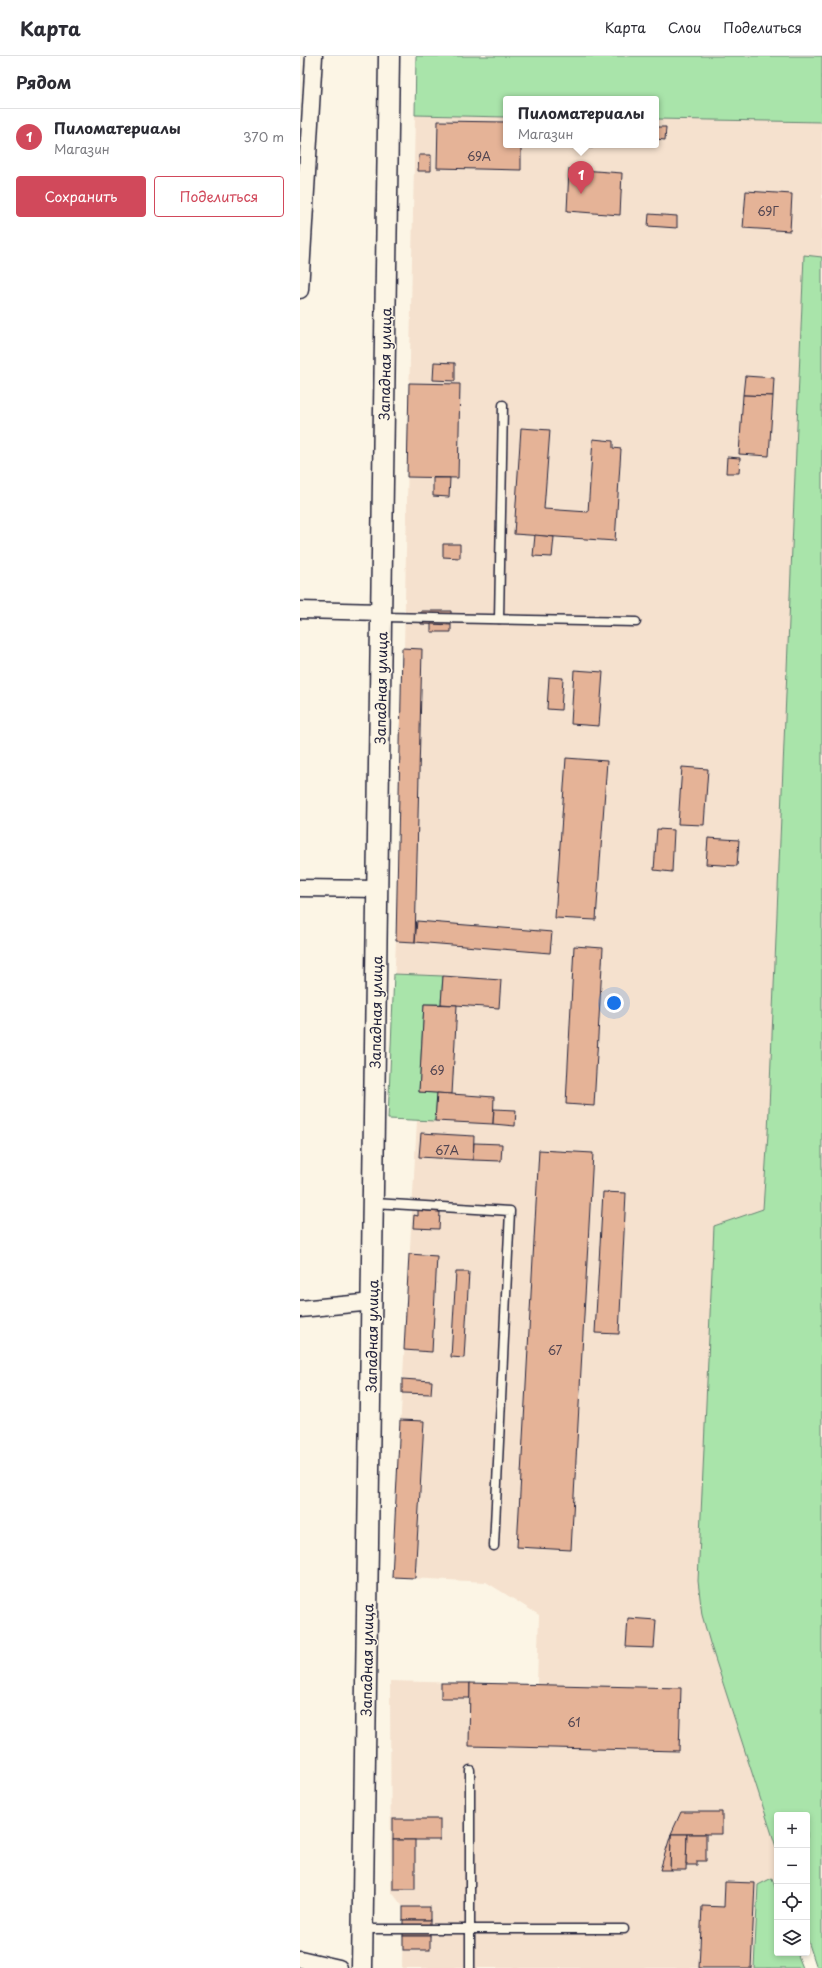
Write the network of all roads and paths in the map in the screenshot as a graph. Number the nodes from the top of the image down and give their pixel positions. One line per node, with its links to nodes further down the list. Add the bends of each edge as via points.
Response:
1 (314, 56): 3 (street)
2 (389, 56): 6 (street, Западная улица)
3 (300, 290)
4 (503, 405): 7 (lane)
5 (300, 610): 6 (street)
6 (382, 614): 7 (lane); 10 (street, Западная улица)
7 (499, 619): 8 (lane)
8 (636, 622)
9 (300, 888): 10 (street)
10 (378, 889): 11 (street, Западная улица)
11 (374, 1203): 12 (street, Западная улица); 14 (lane, via 510,1211)
12 (373, 1302): 13 (street); 16 (street, Западная улица)
13 (300, 1309)
14 (494, 1546)
15 (470, 1770): 17 (lane)
16 (362, 1929): 17 (lane); 21 (street, Западная улица)
17 (470, 1929): 18 (lane); 22 (lane)
18 (624, 1929)
19 (300, 1959): 20 (street)
20 (339, 1968)
21 (362, 1968)
22 (470, 1968)

